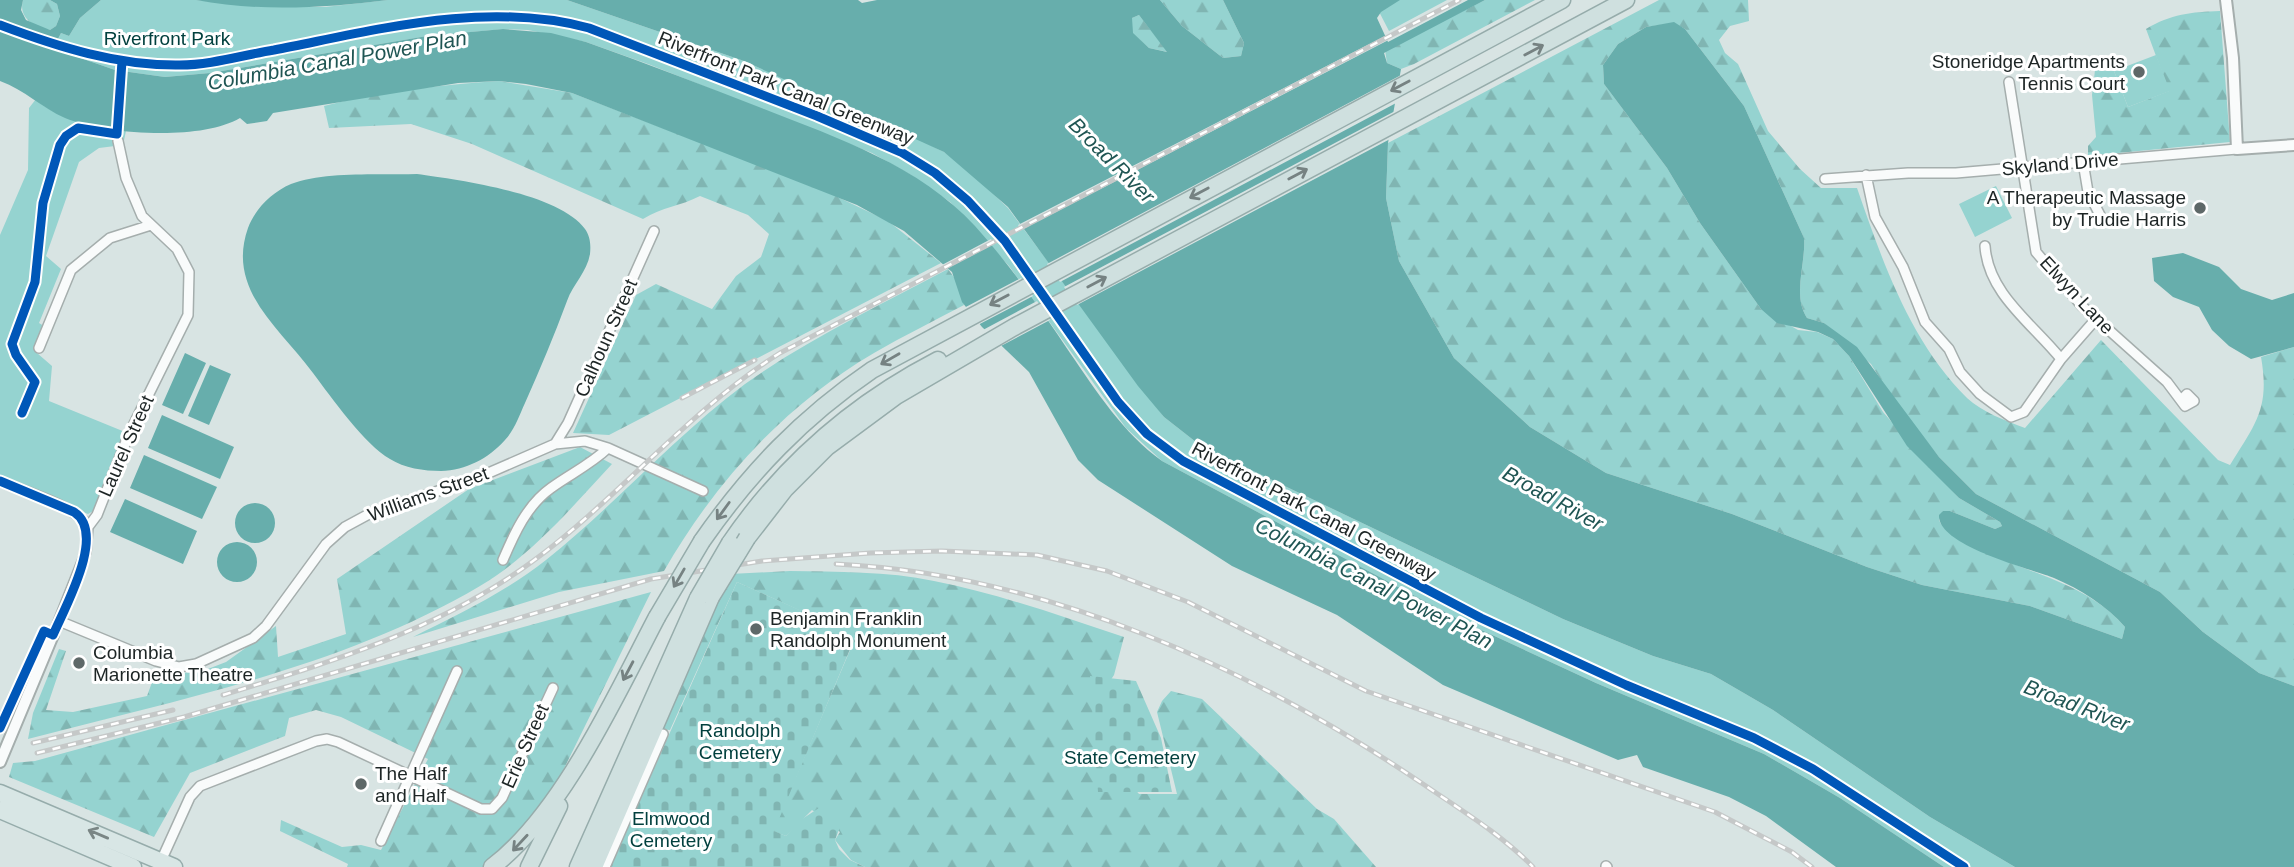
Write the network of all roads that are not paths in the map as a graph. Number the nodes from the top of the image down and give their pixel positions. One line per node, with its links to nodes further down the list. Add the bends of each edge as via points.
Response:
1 (1562, 0): 32 (highway, one-way to 32, bridge, via 872,370 802,423 750,476 702,541)
2 (1626, 0): 17 (highway, one-way to 2)
3 (2226, 0): 7 (street)
4 (2009, 82): 9 (street, Elwyn Lane)
5 (118, 141): 13 (street, Laurel Street, via 136,206)
6 (2294, 145): 7 (street, Skyland Drive)
7 (2237, 149): 8 (street, Skyland Drive)
8 (2083, 163): 9 (street, Skyland Drive); 12 (street, via 2088,191)
9 (2021, 166): 10 (street, Skyland Drive); 16 (street, Elwyn Lane, via 2036,252)
10 (1866, 175): 11 (street, Skyland Drive); 19 (street, via 1875,217 1903,267 1925,322 1980,394 2011,417 2024,412)
11 (1825, 179)
12 (2101, 215)
13 (151, 225): 18 (street, via 110,238 71,270); 25 (street, Laurel Street, via 177,249 188,272 188,316)
14 (654, 231): 21 (street, Calhoun Street)
15 (1985, 246): 19 (street, via 1997,288)
16 (2096, 319): 19 (street); 20 (street, Elwyn Lane)
17 (973, 347): 27 (highway, bridge, via 842,434 796,478); 27 (highway, bridge, via 887,388 830,430 776,484 730,543)
18 (39, 348)
19 (2061, 359)
20 (2182, 399)
21 (555, 444): 22 (street, Williams Street, via 585,441); 28 (street, Williams Street, via 477,478 369,513 345,527 326,544 253,638 196,664 179,667 156,661)
22 (608, 448): 24 (street, Williams Street); 26 (street, via 535,503 514,533)
23 (0, 481): 25 (street, via 73,512)
24 (703, 491)
25 (88, 527): 28 (street, Laurel Street, via 86,552)
26 (503, 560)
27 (705, 598): 43 (highway); 44 (highway)
28 (59, 621): 29 (street, Laurel Street)
29 (53, 635): 34 (street, Laurel Street)
30 (457, 671): 35 (street)
31 (553, 688): 35 (street, Erie Street, via 492,809 481,809)
32 (598, 726): 41 (highway, one-way to 41, via 538,822); 42 (highway)
33 (663, 734): 45 (street)
34 (0, 762)
35 (411, 776): 38 (street); 39 (street, via 327,739 200,786 190,797)
36 (0, 793): 39 (highway, one-way to 36)
37 (0, 810): 40 (highway)
38 (381, 841)
39 (164, 865)
40 (133, 867)
41 (492, 867)
42 (529, 867)
43 (578, 867)
44 (594, 867)
45 (605, 867)

